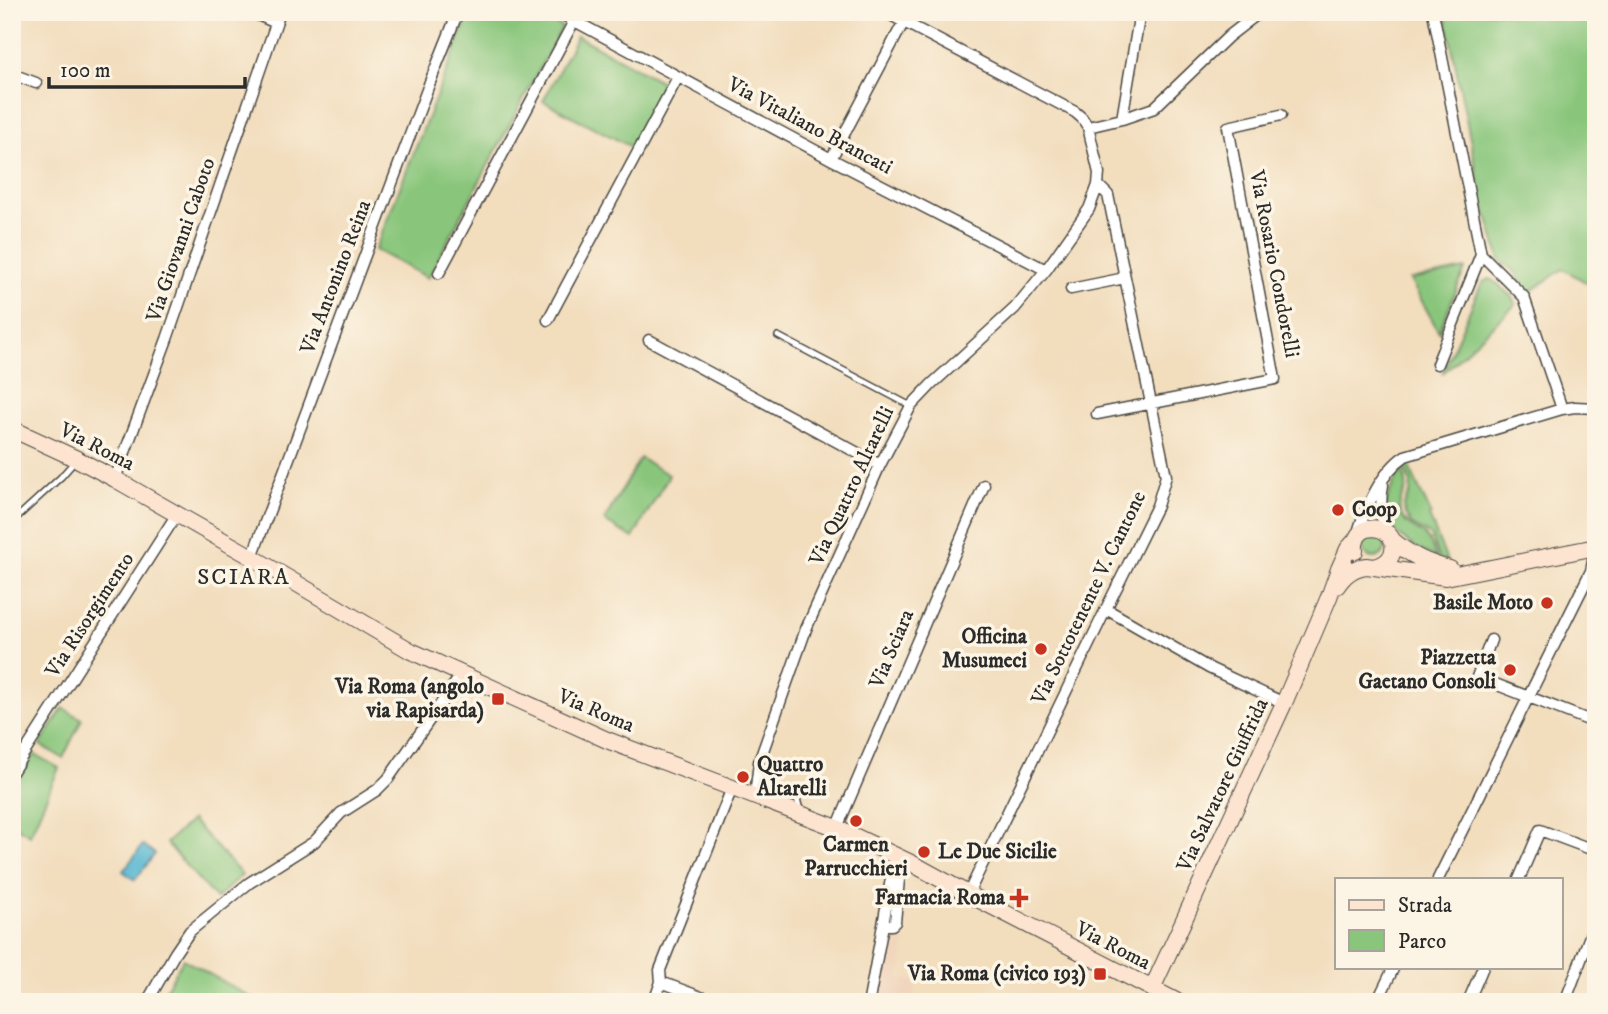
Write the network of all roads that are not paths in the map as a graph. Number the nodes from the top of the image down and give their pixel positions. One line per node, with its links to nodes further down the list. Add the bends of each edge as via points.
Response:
1 (251, 12): 9 (street)
2 (458, 12): 44 (street, Via Antonino Reina)
3 (558, 12): 10 (street, Via Vitaliano Brancati)
4 (885, 12): 8 (street)
5 (1140, 12): 15 (street)
6 (1260, 12): 15 (street, via 1228,36 1163,102)
7 (1433, 12): 19 (street)
8 (907, 17): 16 (street, via 1075,112); 17 (street)
9 (278, 18): 37 (street, Via Giovanni Caboto)
10 (574, 21): 12 (street, Via Vitaliano Brancati); 21 (street)
11 (12, 74): 13 (street)
12 (678, 77): 17 (street, Via Vitaliano Brancati); 24 (street)
13 (36, 83)
14 (1281, 115): 28 (street, Via Rosario Condorelli, via 1228,127 1275,379)
15 (1122, 119): 16 (street)
16 (1088, 127): 18 (street)
17 (831, 159): 20 (street, Via Vitaliano Brancati)
18 (1098, 185): 20 (street, Via Quattro Altarelli, via 1089,209); 22 (street, Via Sottotenente V. Cantone, via 1108,195)
19 (1481, 254): 27 (street); 31 (street, via 1524,297)
20 (1046, 270): 29 (street, Via Quattro Altarelli, via 1015,308)
21 (439, 273)
22 (1125, 278): 23 (street); 28 (street, Via Sottotenente V. Cantone)
23 (1071, 289)
24 (548, 320)
25 (778, 336): 29 (lane)
26 (649, 340): 35 (street)
27 (1437, 364)
28 (1151, 403): 32 (street); 48 (street, Via Sottotenente V. Cantone, via 1166,476 1157,506)
29 (911, 405): 35 (street, Via Quattro Altarelli)
30 (1596, 408): 31 (street)
31 (1562, 409): 36 (street, via 1405,456)
32 (1097, 414)
33 (12, 429): 34 (main road, Via Roma)
34 (77, 458): 37 (main road, Via Roma); 40 (lane)
35 (880, 465): 56 (street, Via Quattro Altarelli, via 806,629 760,762)
36 (1385, 476): 41 (street, via 1381,514); 42 (street)
37 (115, 479): 39 (main road, Via Roma)
38 (984, 485): 57 (street, Via Sciara)
39 (177, 514): 44 (main road, Via Roma); 54 (street, Via Risorgimento)
40 (12, 522)
41 (1389, 536): 42 (main road, via 1373,528); 45 (main road, via 1390,557 1382,565); 46 (main road, via 1436,566)
42 (1356, 539): 45 (main road, via 1356,556); 47 (main road, Via Salvatore Giuffrida)
43 (1596, 547): 46 (main road); 51 (street, via 1591,571)
44 (252, 557): 50 (main road, Via Roma, via 411,651)
45 (1371, 566): 46 (main road, via 1446,577); 47 (main road, via 1348,573)
46 (1477, 571)
47 (1329, 597): 52 (main road, Via Salvatore Giuffrida)
48 (1105, 609): 52 (street, via 1209,668); 62 (street, Via Sottotenente V. Cantone)
49 (1492, 640): 51 (street, via 1477,677)
50 (461, 675): 55 (main road, Via Roma, via 598,736); 69 (street, via 388,779 341,813 302,852 256,878 190,931)
51 (1529, 696): 53 (street); 60 (street)
52 (1284, 703): 67 (main road, Via Salvatore Giuffrida)
53 (1596, 723)
54 (12, 772)
55 (732, 788): 56 (main road, Via Roma); 66 (street, via 660,970)
56 (756, 789): 57 (main road, Via Roma)
57 (837, 828): 59 (main road, Via Roma)
58 (1596, 851): 61 (street, via 1540,830)
59 (898, 857): 62 (main road, Via Roma); 68 (street, via 895,922 883,925)
60 (1438, 878)
61 (1520, 878)
62 (968, 894): 67 (main road, Via Roma)
63 (1596, 920): 75 (street)
64 (1394, 968): 73 (street)
65 (1483, 968): 74 (street)
66 (660, 982): 70 (street); 71 (street)
67 (1149, 996): 72 (main road, Via Roma)
68 (869, 1000)
69 (147, 1002)
70 (654, 1002)
71 (715, 1002)
72 (1178, 1002)
73 (1377, 1002)
74 (1468, 1002)
75 (1565, 1002)

